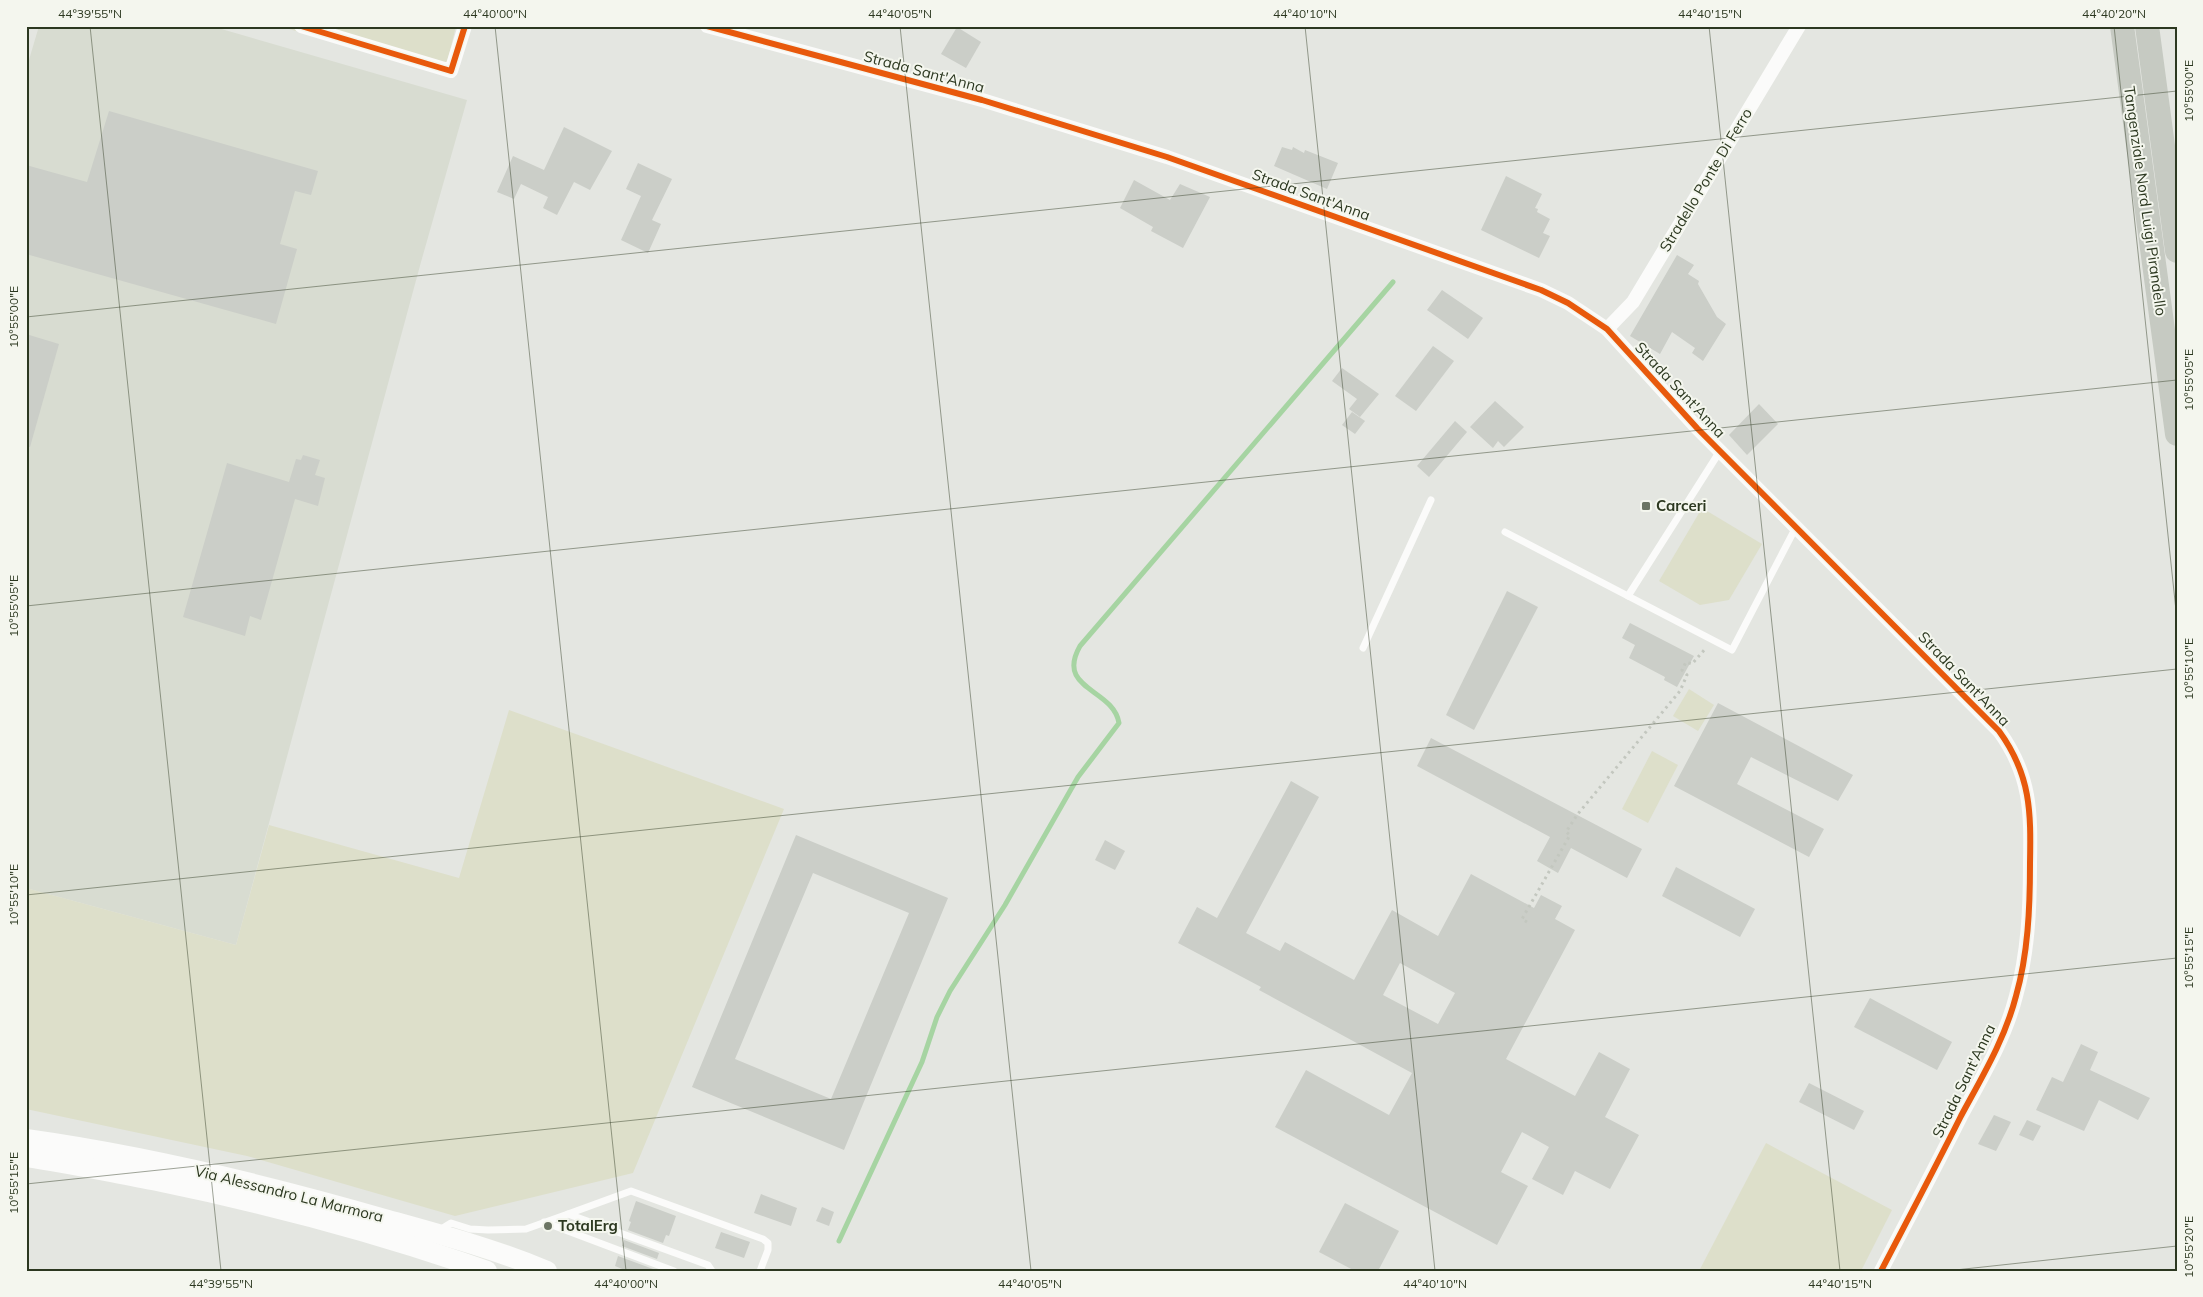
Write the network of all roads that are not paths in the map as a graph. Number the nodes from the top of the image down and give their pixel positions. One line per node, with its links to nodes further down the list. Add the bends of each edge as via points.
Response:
1 (301, 26): 2 (street, via 451,71)
2 (465, 26)
3 (707, 26): 8 (street, Strada Sant'Anna, via 982,100 1167,157 1541,290 1568,303)
4 (1799, 26): 8 (street, Stradello Ponte Di Ferro, via 1633,302)
5 (2122, 26): 9 (highway, Tangenziale Nord Luigi Pirandello)
6 (2146, 26): 7 (highway, Tangenziale Nord Luigi Pirandello)
7 (2177, 251)
8 (1607, 329): 10 (street, Strada Sant'Anna)
9 (2177, 434)
10 (1720, 451): 12 (street, Strada Sant'Anna); 14 (lane)
11 (1431, 500): 15 (lane)
12 (1796, 528): 14 (lane, via 1732,650); 26 (street, Strada Sant'Anna, via 1999,731 2020,765 2028,790 2031,818 2028,918 2016,996 2000,1042)
13 (1505, 532): 14 (lane)
14 (1628, 596)
15 (1363, 648)
16 (26, 1139): 20 (main road, Via Alessandro La Marmora, via 256,1183)
17 (26, 1157): 21 (main road, Via Alessandro La Marmora, via 206,1191 321,1218)
18 (568, 1214): 19 (lane); 24 (lane, via 708,1265); 25 (lane, via 631,1192 763,1239 768,1250)
19 (544, 1222): 20 (lane, via 526,1229 488,1230 451,1223); 23 (lane)
20 (433, 1233): 22 (main road, Via Alessandro La Marmora)
21 (487, 1271)
22 (547, 1271)
23 (674, 1271)
24 (712, 1271)
25 (760, 1271)
26 (1881, 1271)

